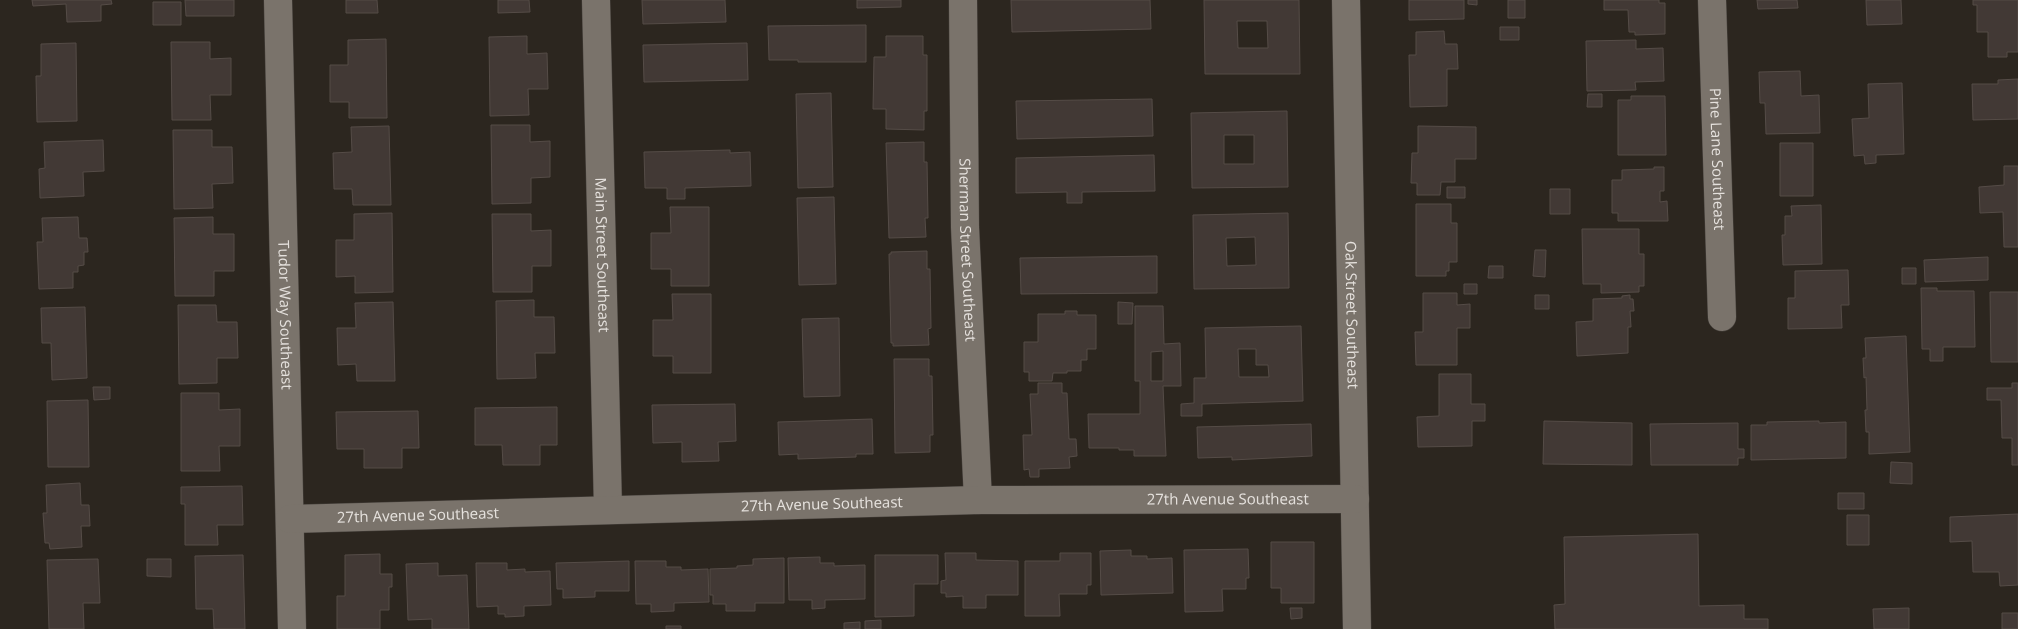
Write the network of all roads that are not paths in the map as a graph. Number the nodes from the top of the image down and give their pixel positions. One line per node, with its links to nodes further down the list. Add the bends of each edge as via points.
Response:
1 (278, 0): 10 (street, Tudor Way Southeast)
2 (596, 0): 9 (street, Main Street Southeast)
3 (963, 0): 8 (street, Sherman Street Southeast, via 965,227)
4 (1346, 0): 7 (street, Oak Street Southeast)
5 (1712, 0): 6 (street, Pine Lane Southeast)
6 (1722, 318)
7 (1355, 499): 8 (street, 27th Avenue Southeast); 12 (street, Oak Street Southeast)
8 (978, 500): 9 (street, 27th Avenue Southeast)
9 (608, 509): 10 (street, 27th Avenue Southeast)
10 (290, 519): 11 (street, Tudor Way Southeast)
11 (292, 629)
12 (1357, 629)

